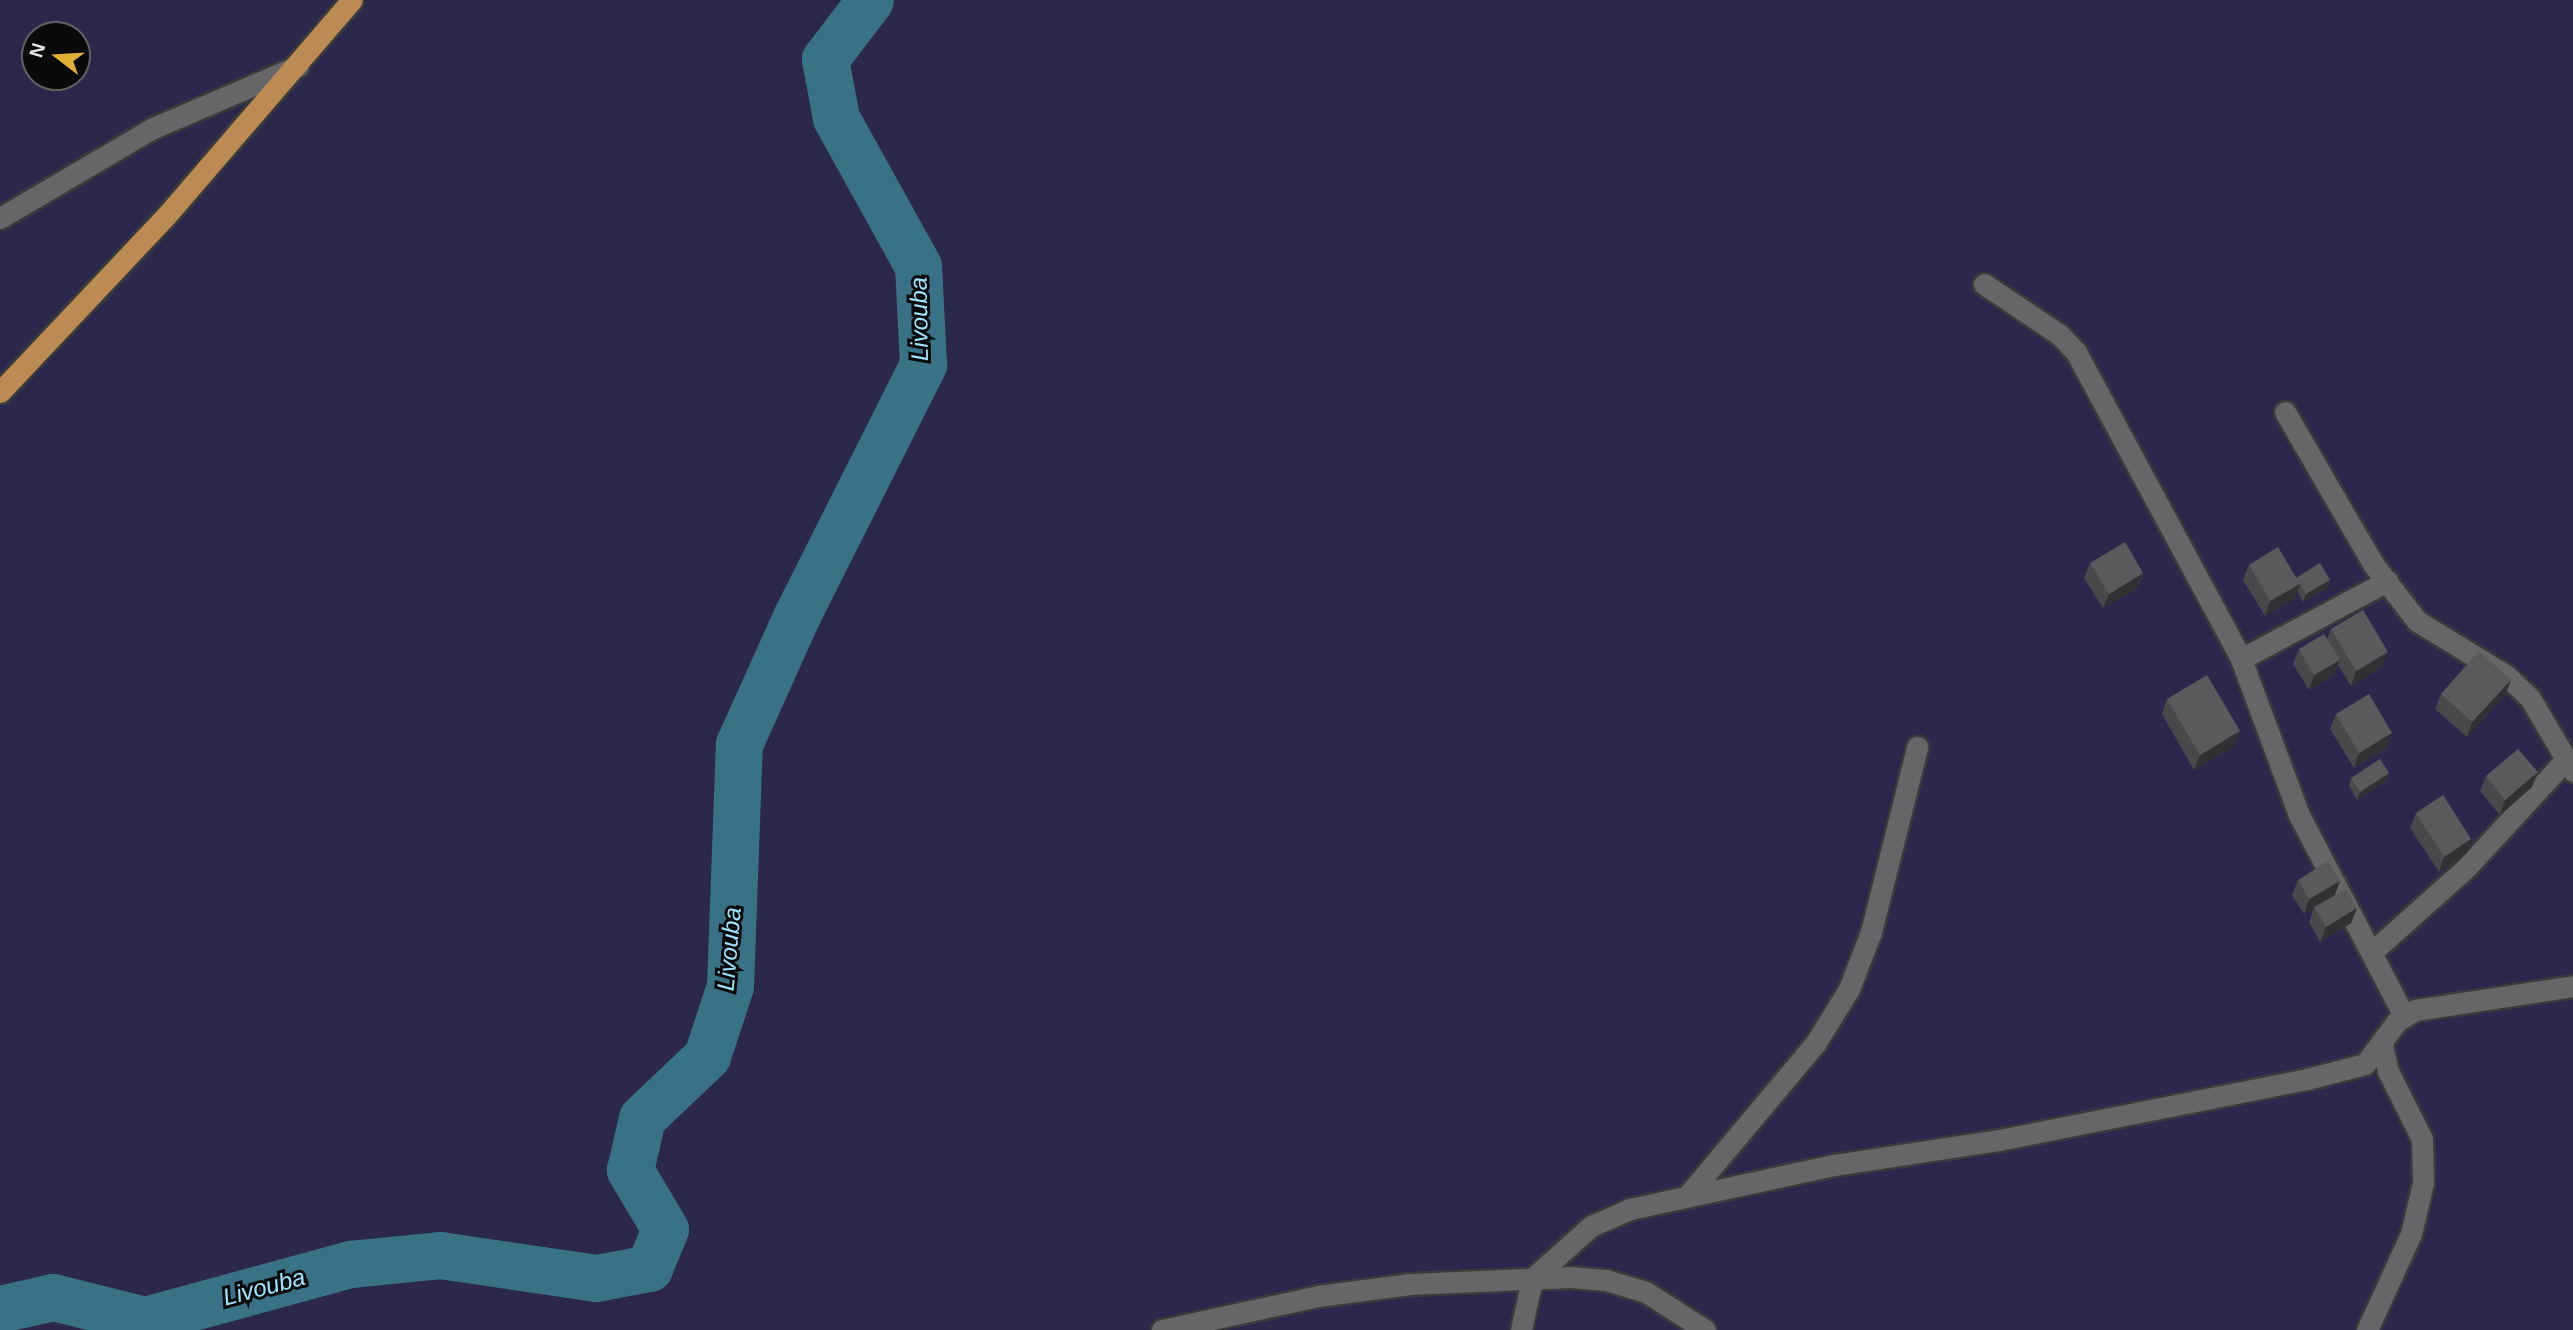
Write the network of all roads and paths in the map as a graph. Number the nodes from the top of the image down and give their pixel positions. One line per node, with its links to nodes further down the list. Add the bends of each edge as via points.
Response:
1 (352, 0): 2 (highway)
2 (298, 66): 3 (street, via 151,129); 5 (highway)
3 (0, 218)
4 (1984, 284): 8 (street, via 2060,335 2076,352)
5 (0, 393)
6 (2285, 412): 7 (street)
7 (2387, 581): 8 (street); 10 (street, via 2434,636 2482,659 2530,698)
8 (2241, 659): 11 (street, via 2299,815)
9 (1917, 747): 15 (street, via 1871,932 1849,989 1815,1044)
10 (2570, 765): 11 (street)
11 (2372, 952): 13 (street)
12 (2573, 986): 13 (street, via 2499,1000 2433,1004)
13 (2403, 1016): 14 (street)
14 (2382, 1045): 15 (street, via 2365,1064 2307,1079 1999,1140); 20 (street, via 2388,1071 2422,1139 2423,1183 2411,1234)
15 (1689, 1194): 16 (street, via 1630,1209 1591,1226)
16 (1532, 1279): 17 (street, via 1410,1284 1318,1296); 18 (street); 19 (street, via 1606,1280 1646,1292)
17 (1162, 1330)
18 (1521, 1330)
19 (1705, 1330)
20 (2367, 1330)

